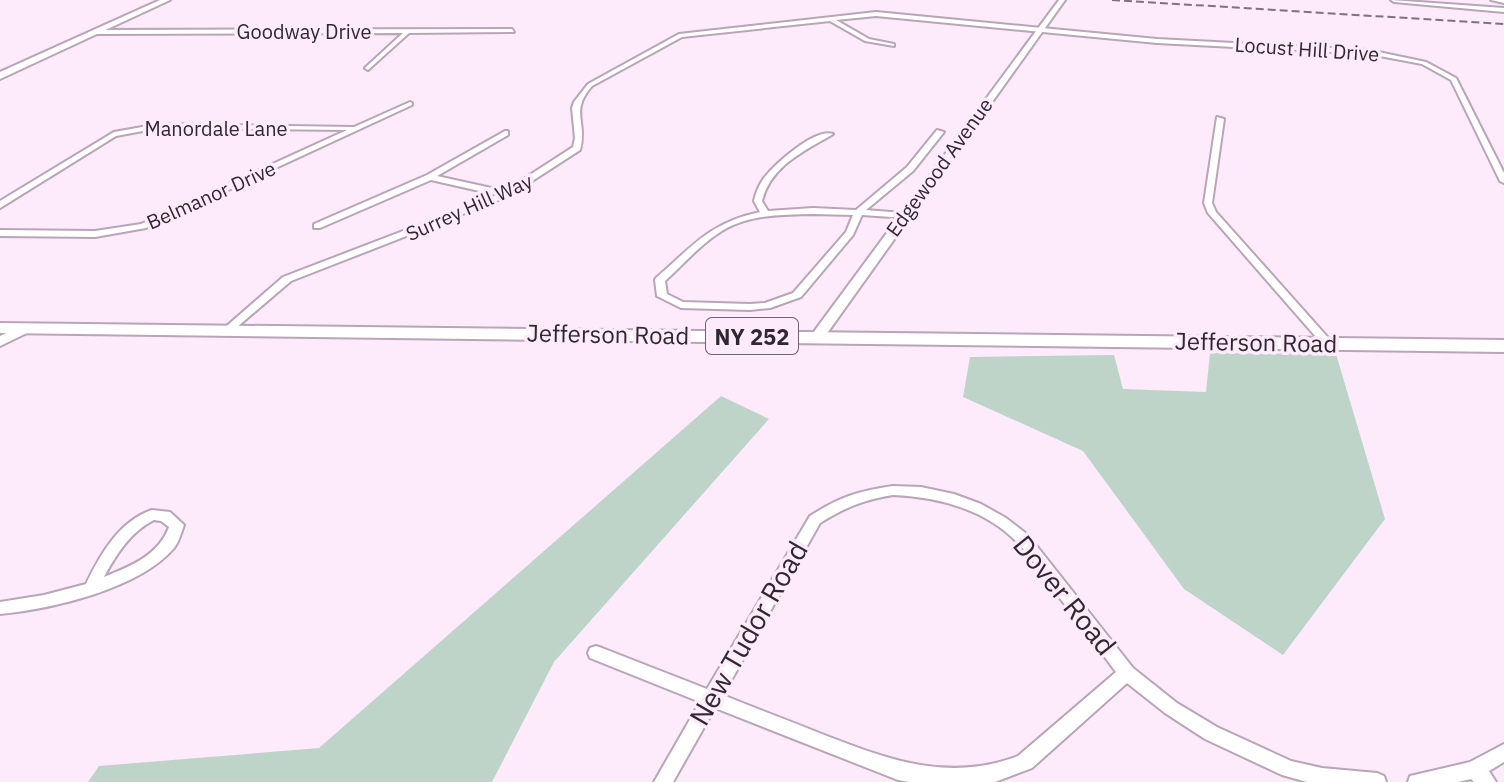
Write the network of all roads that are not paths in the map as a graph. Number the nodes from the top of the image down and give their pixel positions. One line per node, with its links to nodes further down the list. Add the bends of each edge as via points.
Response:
1 (166, 0): 12 (main road)
2 (1062, 0): 9 (street, Edgewood Avenue)
3 (1394, 0): 6 (street)
4 (1494, 0): 5 (street)
5 (1504, 1)
6 (1433, 2): 7 (street)
7 (1504, 10)
8 (829, 18): 9 (street, Surrey Hill Way, via 902,14); 13 (street, via 867,40); 24 (street, Surrey Hill Way, via 700,31 659,45 577,96 577,148)
9 (1041, 29): 23 (street, Locust Hill Drive, via 1157,41 1354,50 1424,63 1454,79); 28 (street, Edgewood Avenue)
10 (408, 31): 11 (street, Goodway Drive); 12 (street, Goodway Drive); 14 (street)
11 (512, 31)
12 (96, 32): 15 (main road)
13 (892, 45)
14 (368, 68)
15 (0, 76)
16 (410, 104): 18 (street, Belmanor Drive)
17 (1220, 119): 36 (street, via 1208,203 1212,213)
18 (356, 128): 25 (street, Manordale Lane, via 131,129 114,134); 30 (street, Belmanor Drive, via 143,226 95,234)
19 (940, 132): 26 (street, via 910,169)
20 (505, 133): 22 (street)
21 (829, 134): 27 (street, via 812,140 764,183 758,201)
22 (430, 177): 24 (street); 29 (street)
23 (1504, 181)
24 (506, 194): 33 (street, Surrey Hill Way, via 287,279)
25 (0, 205)
26 (859, 212): 27 (street); 27 (street, via 850,233 807,287 783,301 717,307 675,303 662,296 660,280 720,229); 28 (street)
27 (765, 214)
28 (903, 216): 34 (street, Edgewood Avenue)
29 (317, 226)
30 (0, 233)
31 (0, 328): 32 (main road, Jefferson Road / NY 252)
32 (26, 328): 33 (main road, Jefferson Road / NY 252); 35 (street)
33 (226, 331): 34 (main road, Jefferson Road / NY 252)
34 (818, 336): 36 (main road, Jefferson Road / NY 252)
35 (0, 342)
36 (1327, 343): 37 (main road, Jefferson Road / NY 252)
37 (1504, 346)
38 (849, 500): 42 (street, Dover Road, via 917,492 986,510 1023,539); 43 (street, New Tudor Road, via 829,509 802,538)
39 (93, 585): 39 (street, via 123,534 139,522 159,516 177,525 169,545 153,558); 40 (street, via 57,601)
40 (0, 608)
41 (596, 653): 43 (street, Dover Road)
42 (1127, 673): 46 (street, Dover Road, via 1025,762); 48 (street, via 1171,708 1247,752 1322,777)
43 (710, 699): 46 (street, Dover Road, via 898,771); 47 (street, New Tudor Road)
44 (1504, 752): 45 (street)
45 (1480, 776): 49 (street)
46 (968, 780)
47 (663, 782)
48 (1377, 782)
49 (1417, 782)

